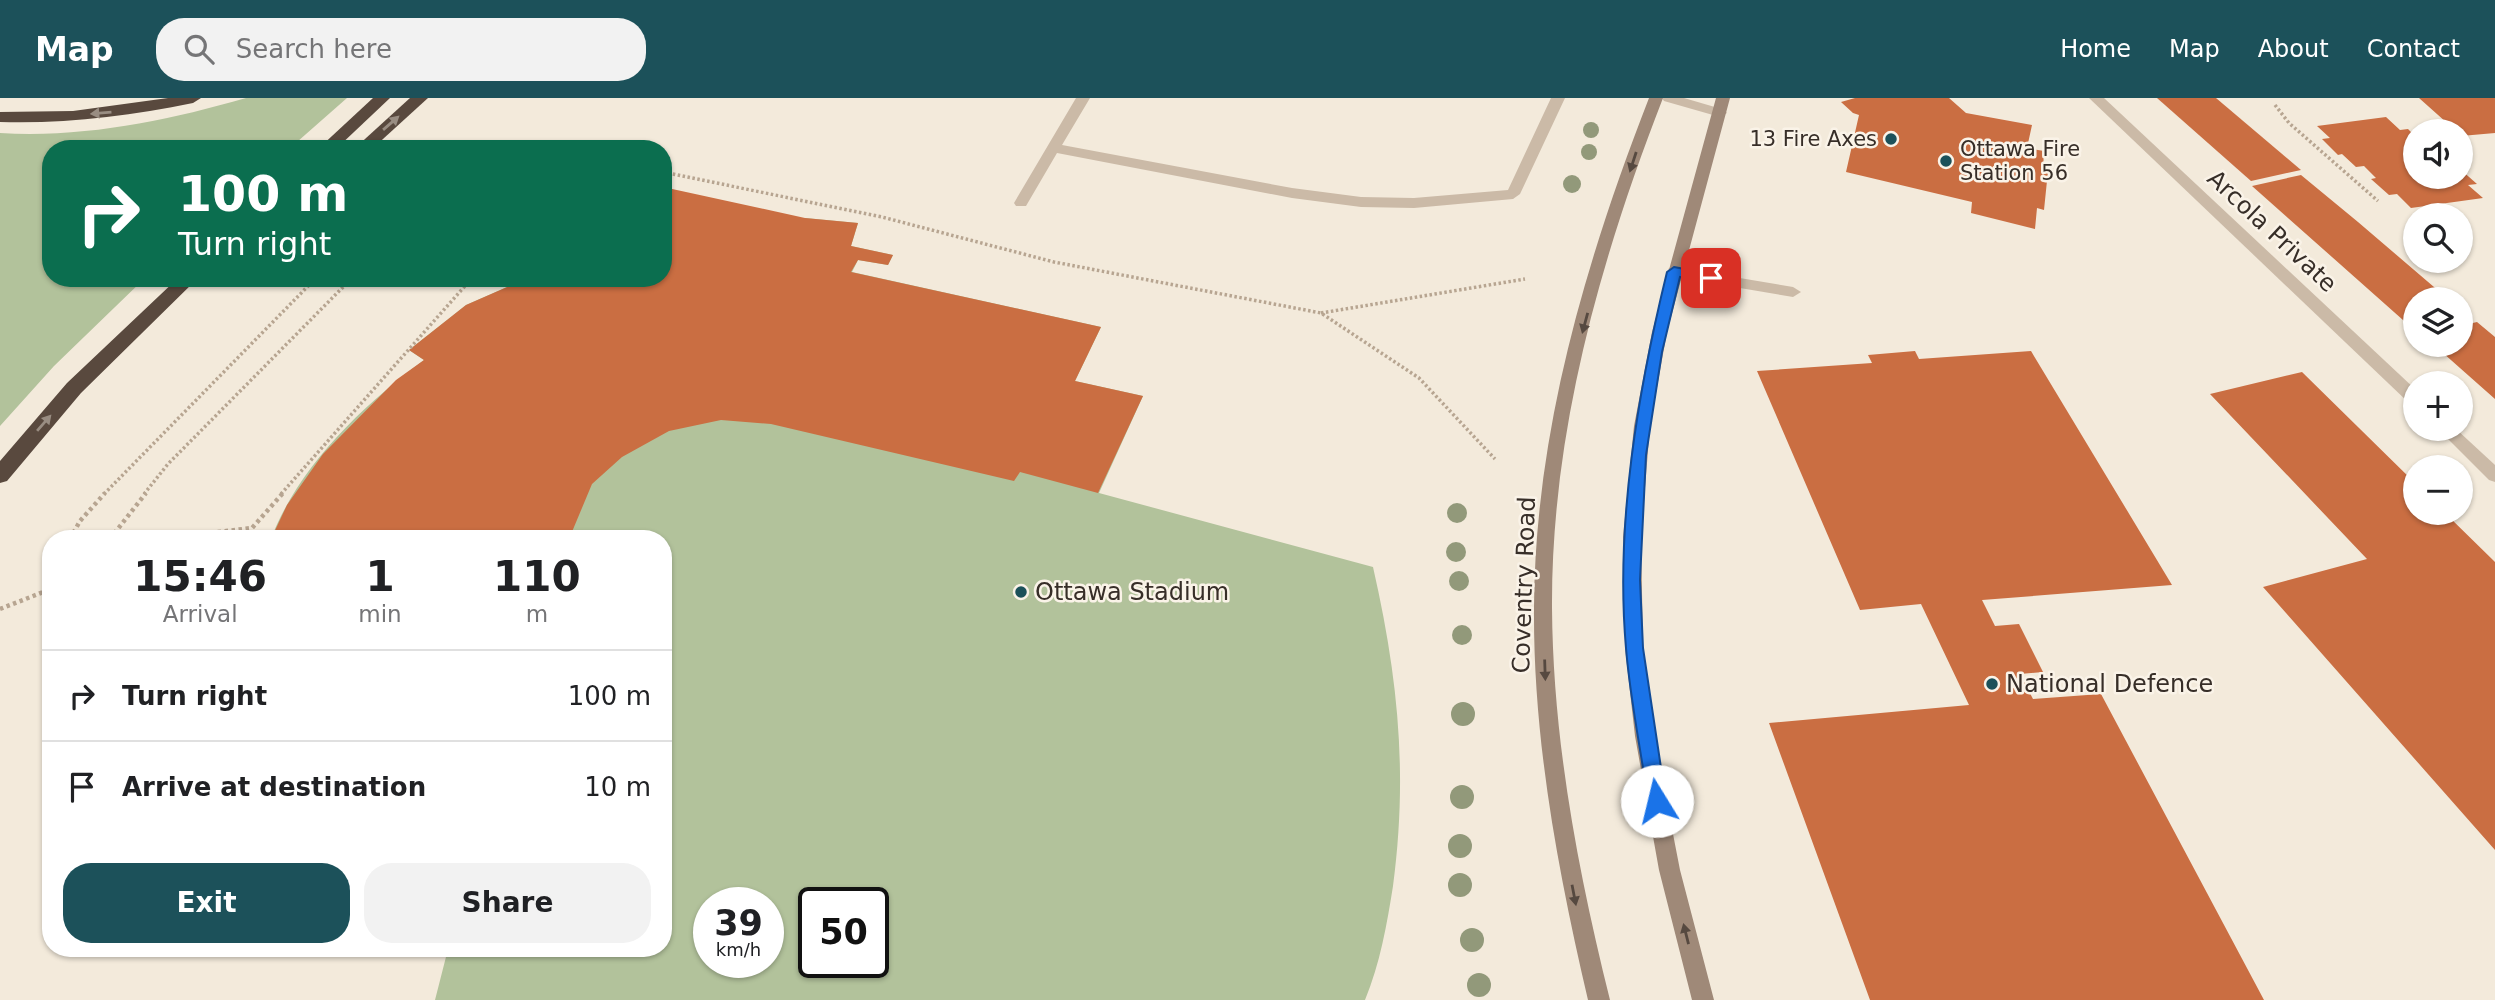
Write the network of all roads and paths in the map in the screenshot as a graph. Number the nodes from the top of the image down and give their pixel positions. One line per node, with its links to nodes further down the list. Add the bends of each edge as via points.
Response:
1 (192, 98): 11 (highway, one-way to 11, via 103,113)
2 (382, 98): 12 (highway)
3 (420, 98): 13 (highway, one-way to 3)
4 (1083, 98): 14 (street)
5 (1558, 98): 14 (street, via 1513,194 1414,203 1361,202)
6 (1657, 98): 38 (main road, Coventry Road, one-way to 38, via 1602,257 1569,383 1545,550 1546,688 1554,775 1578,917)
7 (1670, 98): 9 (street)
8 (2096, 98): 28 (street, Arcola Private)
9 (1721, 105): 18 (main road)
10 (2275, 105): 16 (path, via 2289,123)
11 (0, 117)
12 (336, 140)
13 (372, 140)
14 (1054, 148): 17 (street)
15 (672, 174): 27 (path, via 882,217 1054,262)
16 (2378, 201)
17 (1021, 203)
18 (1674, 272): 25 (street); 39 (main road, one-way to 18, via 1673,882 1634,648 1632,580 1639,455 1655,352)
19 (1525, 279): 27 (path)
20 (179, 287): 26 (highway)
21 (185, 287): 26 (highway)
22 (307, 287): 33 (path, via 128,467)
23 (343, 287): 34 (path, via 168,464)
24 (464, 287): 35 (path, via 252,528)
25 (1793, 292)
26 (153, 312): 31 (highway, one-way to 26, via 74,388)
27 (1321, 313): 30 (path, via 1419,377)
28 (2403, 389)
29 (2459, 441): 32 (street)
30 (1495, 459)
31 (0, 475)
32 (2495, 475)
33 (75, 530)
34 (117, 530)
35 (235, 530)
36 (42, 593): 37 (path)
37 (0, 609)
38 (1599, 1000)
39 (1703, 1000)

